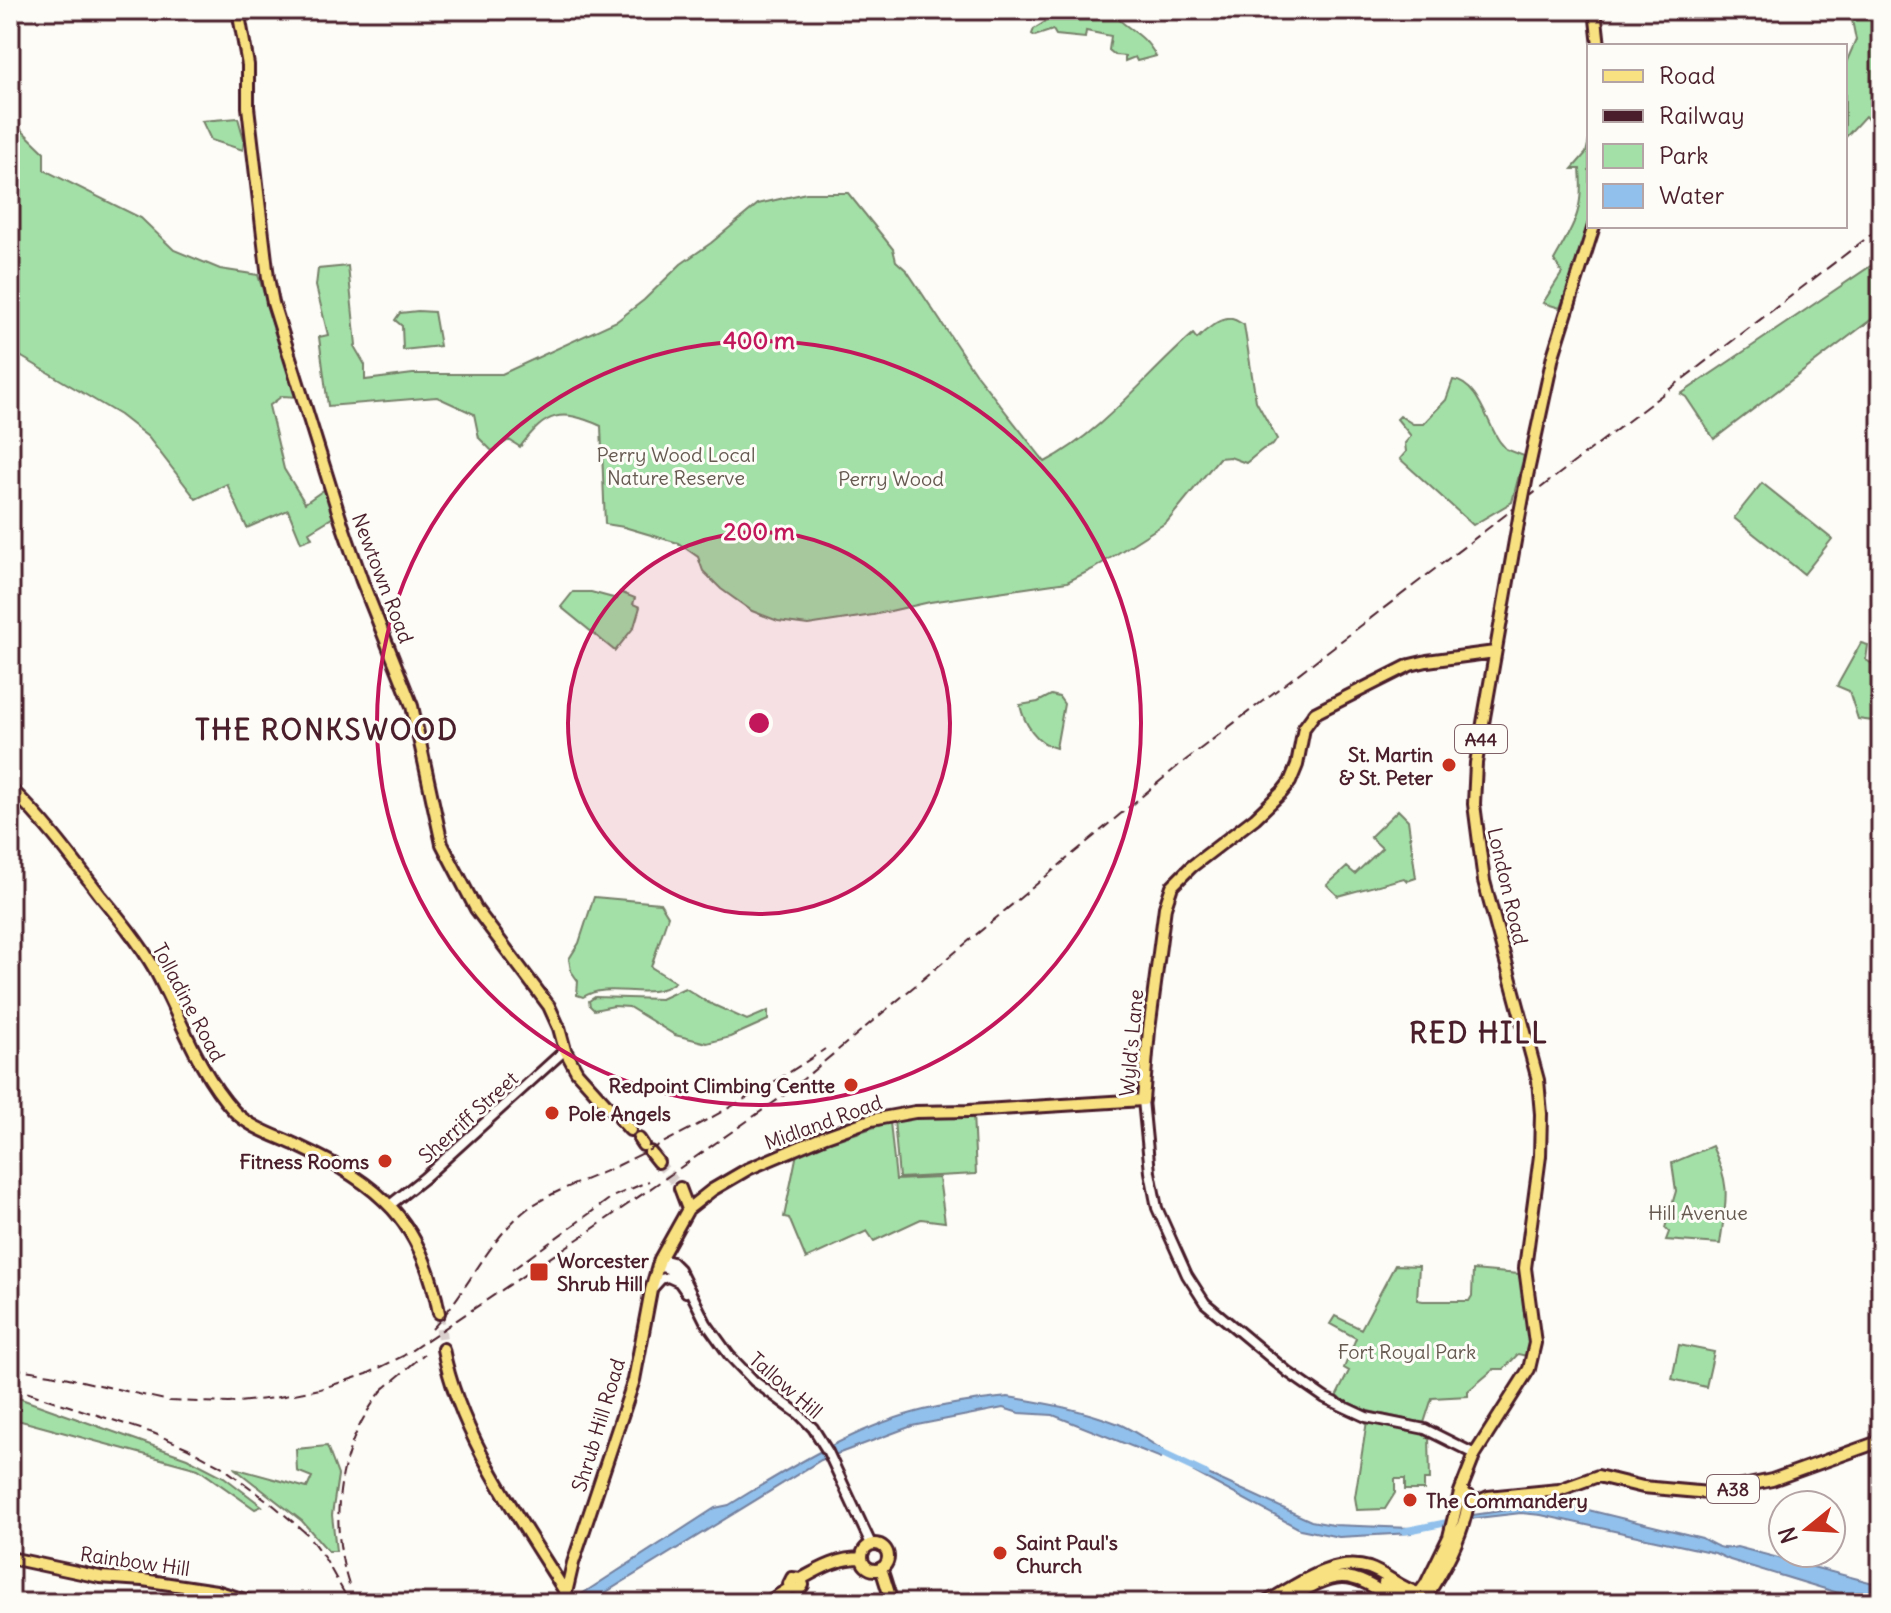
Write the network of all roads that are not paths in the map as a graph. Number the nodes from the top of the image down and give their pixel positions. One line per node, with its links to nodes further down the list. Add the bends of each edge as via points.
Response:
1 (238, 10): 7 (main road, Newtown Road, via 273,303 341,521 412,706 438,833 476,909 549,1006)
2 (1595, 10): 3 (main road)
3 (1599, 44)
4 (1593, 228): 5 (main road, London Road / A44, bridge, via 1553,356)
5 (1495, 652): 8 (main road, Wyld's Lane, via 1410,665 1315,713 1304,728 1297,765 1282,792 1172,886 1165,907); 26 (main road, London Road / A44, via 1474,804 1484,881 1538,1080 1540,1156 1525,1268 1534,1321 1533,1357)
6 (10, 788): 15 (main road, Tolladine Road, via 35,811 144,952 199,1062 235,1112 338,1164)
7 (565, 1050): 9 (main road, Newtown Road); 15 (street, Sherriff Street)
8 (1143, 1100): 16 (main road, Midland Road, via 915,1112 871,1120 748,1169); 26 (street, Wyld's Lane, via 1157,1208 1199,1296 1310,1389 1354,1413 1425,1429)
9 (613, 1112)
10 (621, 1120): 11 (main road)
11 (630, 1130)
12 (644, 1145): 13 (main road)
13 (658, 1162)
14 (680, 1188): 16 (main road)
15 (390, 1205): 23 (main road, Tolladine Road, via 428,1264)
16 (688, 1209): 17 (main road, Midland Road)
17 (673, 1231): 18 (main road, Midland Road); 19 (street, Tallow Hill)
18 (659, 1262): 19 (street, via 672,1262); 20 (street, Tallow Hill); 21 (main road, Shrub Hill Road)
19 (679, 1269): 20 (street, Tallow Hill)
20 (688, 1288): 22 (street, Tallow Hill)
21 (651, 1290): 22 (street, Tallow Hill, via 661,1279 672,1278); 33 (main road, Shrub Hill Road, via 634,1380 573,1563)
22 (699, 1309): 28 (street, Tallow Hill, via 729,1355 799,1414 825,1446)
23 (439, 1313)
24 (443, 1349): 33 (main road, via 461,1414)
25 (1881, 1441): 27 (main road, A38, via 1772,1480 1709,1493 1643,1487 1598,1476 1559,1490)
26 (1475, 1454): 27 (main road, A44)
27 (1465, 1501): 34 (main road, A44, via 1444,1566)
28 (871, 1544): 30 (main road); 32 (main road, via 887,1554)
29 (10, 1558): 35 (main road, Rainbow Hill, via 100,1577 216,1591)
30 (862, 1558): 32 (main road, via 868,1567); 36 (main road, via 792,1578 790,1588)
31 (1354, 1567): 34 (main road, via 1367,1567); 38 (main road, via 1326,1570); 41 (main road)
32 (881, 1568): 37 (main road)
33 (569, 1598)
34 (1421, 1598): 41 (main road, A44)
35 (254, 1603)
36 (766, 1603)
37 (892, 1603)
38 (1265, 1603)
39 (1282, 1603): 40 (main road, via 1339,1576 1360,1579)
40 (1398, 1603)
41 (1411, 1603)

